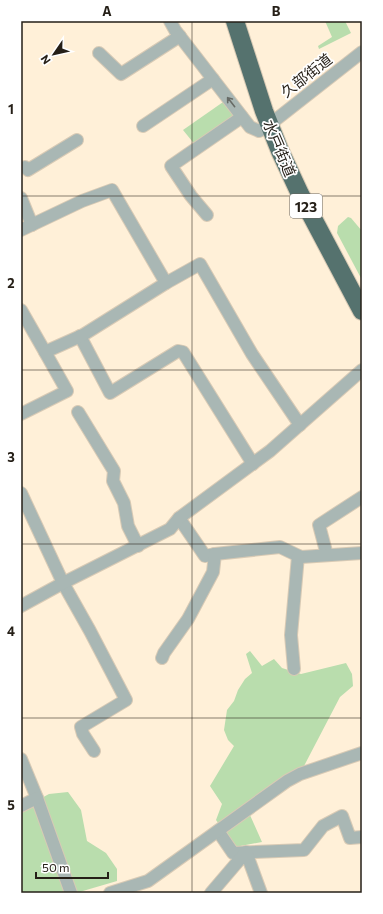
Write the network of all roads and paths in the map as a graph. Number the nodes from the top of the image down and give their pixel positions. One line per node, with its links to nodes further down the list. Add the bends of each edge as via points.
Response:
1 (170, 21): 3 (street)
2 (235, 21): 8 (highway, 水戸街道 / 123)
3 (180, 36): 5 (street, via 121,74); 6 (street)
4 (362, 52): 8 (street, 久部街道)
5 (99, 53)
6 (213, 79): 7 (street, one-way to 6); 9 (street)
7 (242, 117): 8 (street, via 250,127 259,131); 13 (street, via 171,166)
8 (269, 124): 17 (highway, 水戸街道 / 123, via 290,175)
9 (143, 126)
10 (76, 140): 11 (street, via 28,170)
11 (22, 165)
12 (21, 198): 14 (street)
13 (207, 215)
14 (26, 227): 15 (street, via 112,190)
15 (166, 283): 18 (street); 23 (street, via 200,264 252,354)
16 (21, 310): 19 (street)
17 (362, 311)
18 (80, 336): 19 (street); 24 (street, via 110,393 178,351 183,352)
19 (45, 352): 22 (street, via 67,391)
20 (362, 370): 23 (street)
21 (78, 412): 28 (street, via 114,471 113,481 124,503 128,526)
22 (21, 414)
23 (300, 425): 24 (street)
24 (253, 464): 27 (street)
25 (21, 493): 33 (street)
26 (362, 497): 31 (street, via 319,525)
27 (179, 518): 28 (street, via 170,529); 30 (street, via 205,556)
28 (138, 546): 33 (street)
29 (362, 553): 31 (street)
30 (215, 554): 32 (street, via 280,547); 35 (street, via 213,572 188,619)
31 (327, 555): 32 (street)
32 (298, 556): 36 (street, via 291,635)
33 (63, 583): 34 (street); 37 (street, via 126,700 81,727)
34 (21, 606)
35 (162, 658)
36 (294, 669)
37 (94, 751)
38 (362, 753): 42 (street, via 300,774 287,781)
39 (21, 759): 40 (street)
40 (37, 798): 41 (street); 45 (street)
41 (21, 806)
42 (218, 831): 44 (street, via 233,852); 46 (street, via 148,881)
43 (362, 838): 44 (street, via 350,838 342,816 323,826 304,850)
44 (246, 852): 47 (street); 48 (street)
45 (71, 893)
46 (110, 893)
47 (211, 893)
48 (261, 893)

